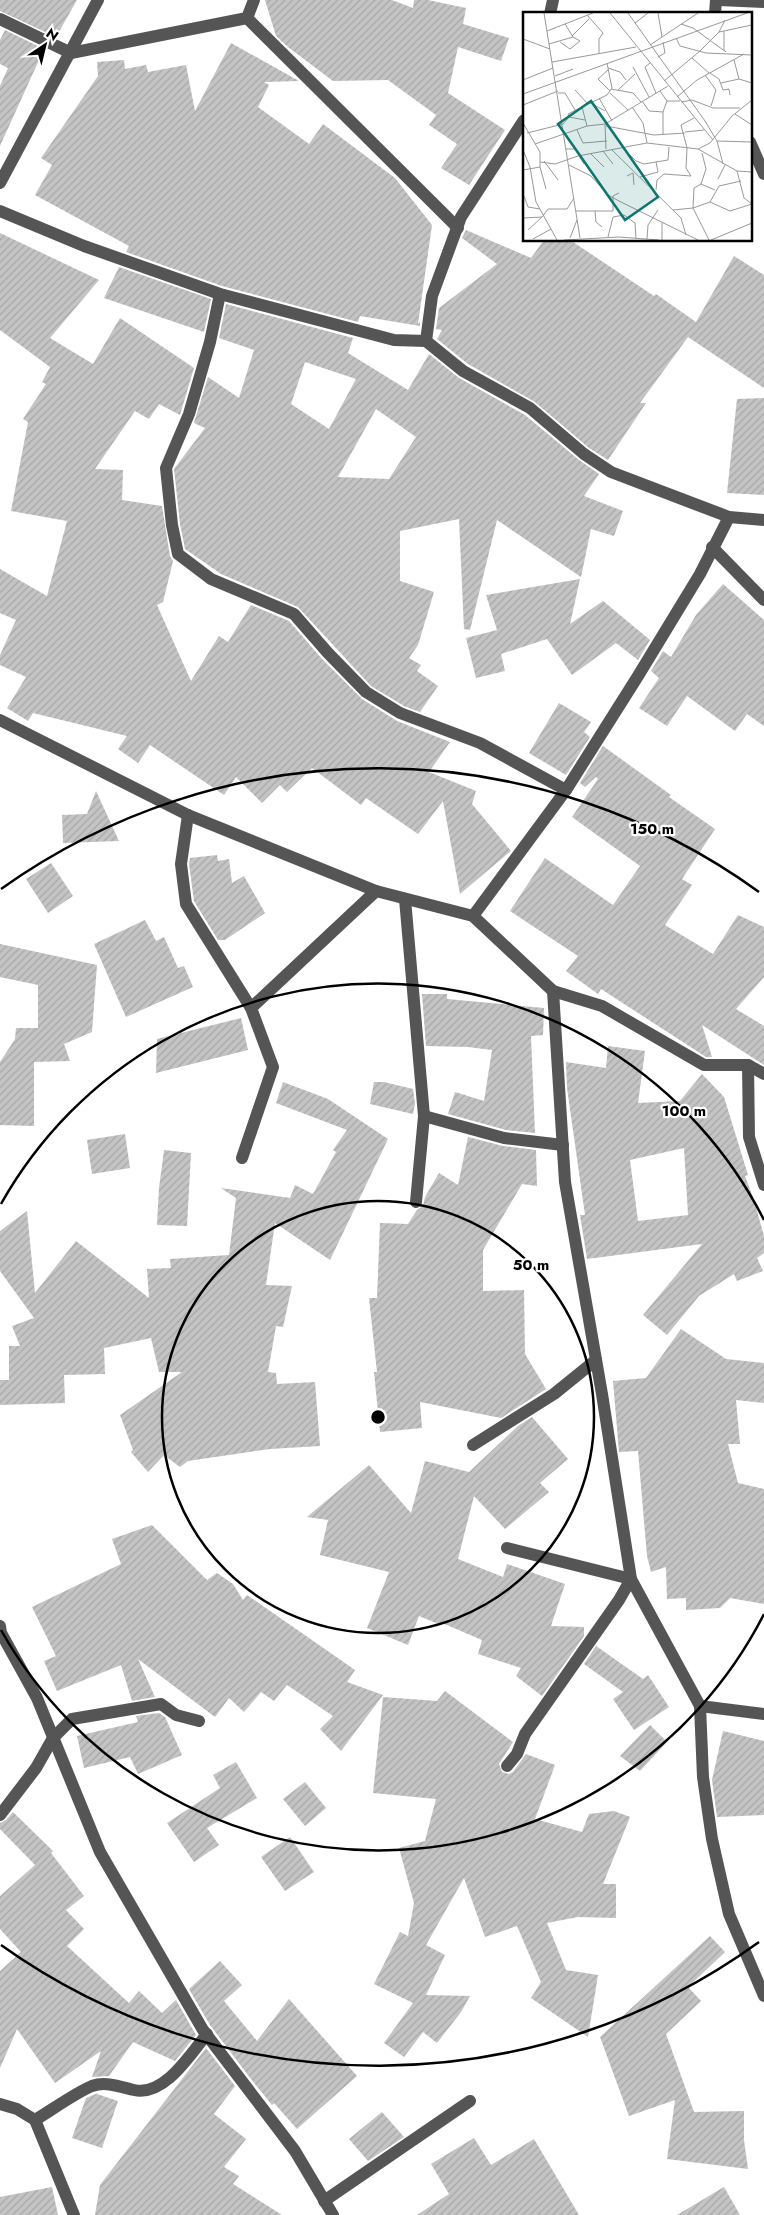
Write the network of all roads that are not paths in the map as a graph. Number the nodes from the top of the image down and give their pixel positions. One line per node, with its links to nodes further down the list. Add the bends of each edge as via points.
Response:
1 (98, 0): 7 (street)
2 (254, 0): 5 (street)
3 (717, 0): 4 (street)
4 (764, 2)
5 (247, 18): 7 (street); 13 (street)
6 (0, 19): 7 (street)
7 (71, 53): 11 (street)
8 (523, 122): 13 (street, via 461,217)
9 (752, 147): 10 (street)
10 (764, 174)
11 (0, 183)
12 (0, 211): 14 (street, via 84,246)
13 (458, 228): 15 (street, via 432,296)
14 (220, 294): 15 (street, via 394,340); 21 (street, via 189,414 166,468 178,554 211,579 294,614 366,692 400,713 480,743)
15 (426, 342): 16 (street, via 463,371 530,408 584,454 611,472)
16 (729, 517): 17 (street); 18 (street)
17 (764, 520)
18 (712, 547): 19 (street); 21 (street, via 700,574)
19 (764, 600)
20 (0, 720): 22 (street)
21 (566, 790): 25 (street)
22 (188, 815): 23 (street); 27 (street, via 181,864 186,904)
23 (376, 891): 24 (street); 27 (street)
24 (404, 899): 25 (street); 30 (street)
25 (473, 916): 26 (street)
26 (553, 991): 28 (street, via 602,1006 704,1065); 31 (street)
27 (251, 1008): 32 (street, via 272,1067)
28 (748, 1065): 29 (street); 33 (street, via 749,1137)
29 (764, 1074)
30 (424, 1116): 31 (street, via 504,1138); 34 (street)
31 (563, 1145): 35 (street, via 565,1182)
32 (242, 1158)
33 (764, 1185)
34 (416, 1202)
35 (596, 1360): 36 (street, via 554,1394); 38 (street)
36 (473, 1445)
37 (507, 1548): 38 (street)
38 (631, 1579): 40 (street); 44 (street, via 525,1734 517,1754)
39 (0, 1626): 43 (street, via 37,1698)
40 (700, 1706): 41 (street); 46 (street, via 703,1777 712,1839 729,1914)
41 (764, 1714)
42 (199, 1721): 43 (street, via 176,1715 161,1704 72,1719)
43 (53, 1738): 45 (street, via 36,1768); 47 (street, via 100,1852)
44 (507, 1766)
45 (0, 1815)
46 (764, 1996)
47 (207, 2034): 50 (street, via 166,2082 152,2090 138,2091 110,2084 93,2086); 51 (street, via 295,2151)
48 (470, 2101): 51 (street)
49 (0, 2104): 50 (street)
50 (36, 2120): 52 (street)
51 (324, 2201): 53 (street)
52 (74, 2215)
53 (333, 2215)

